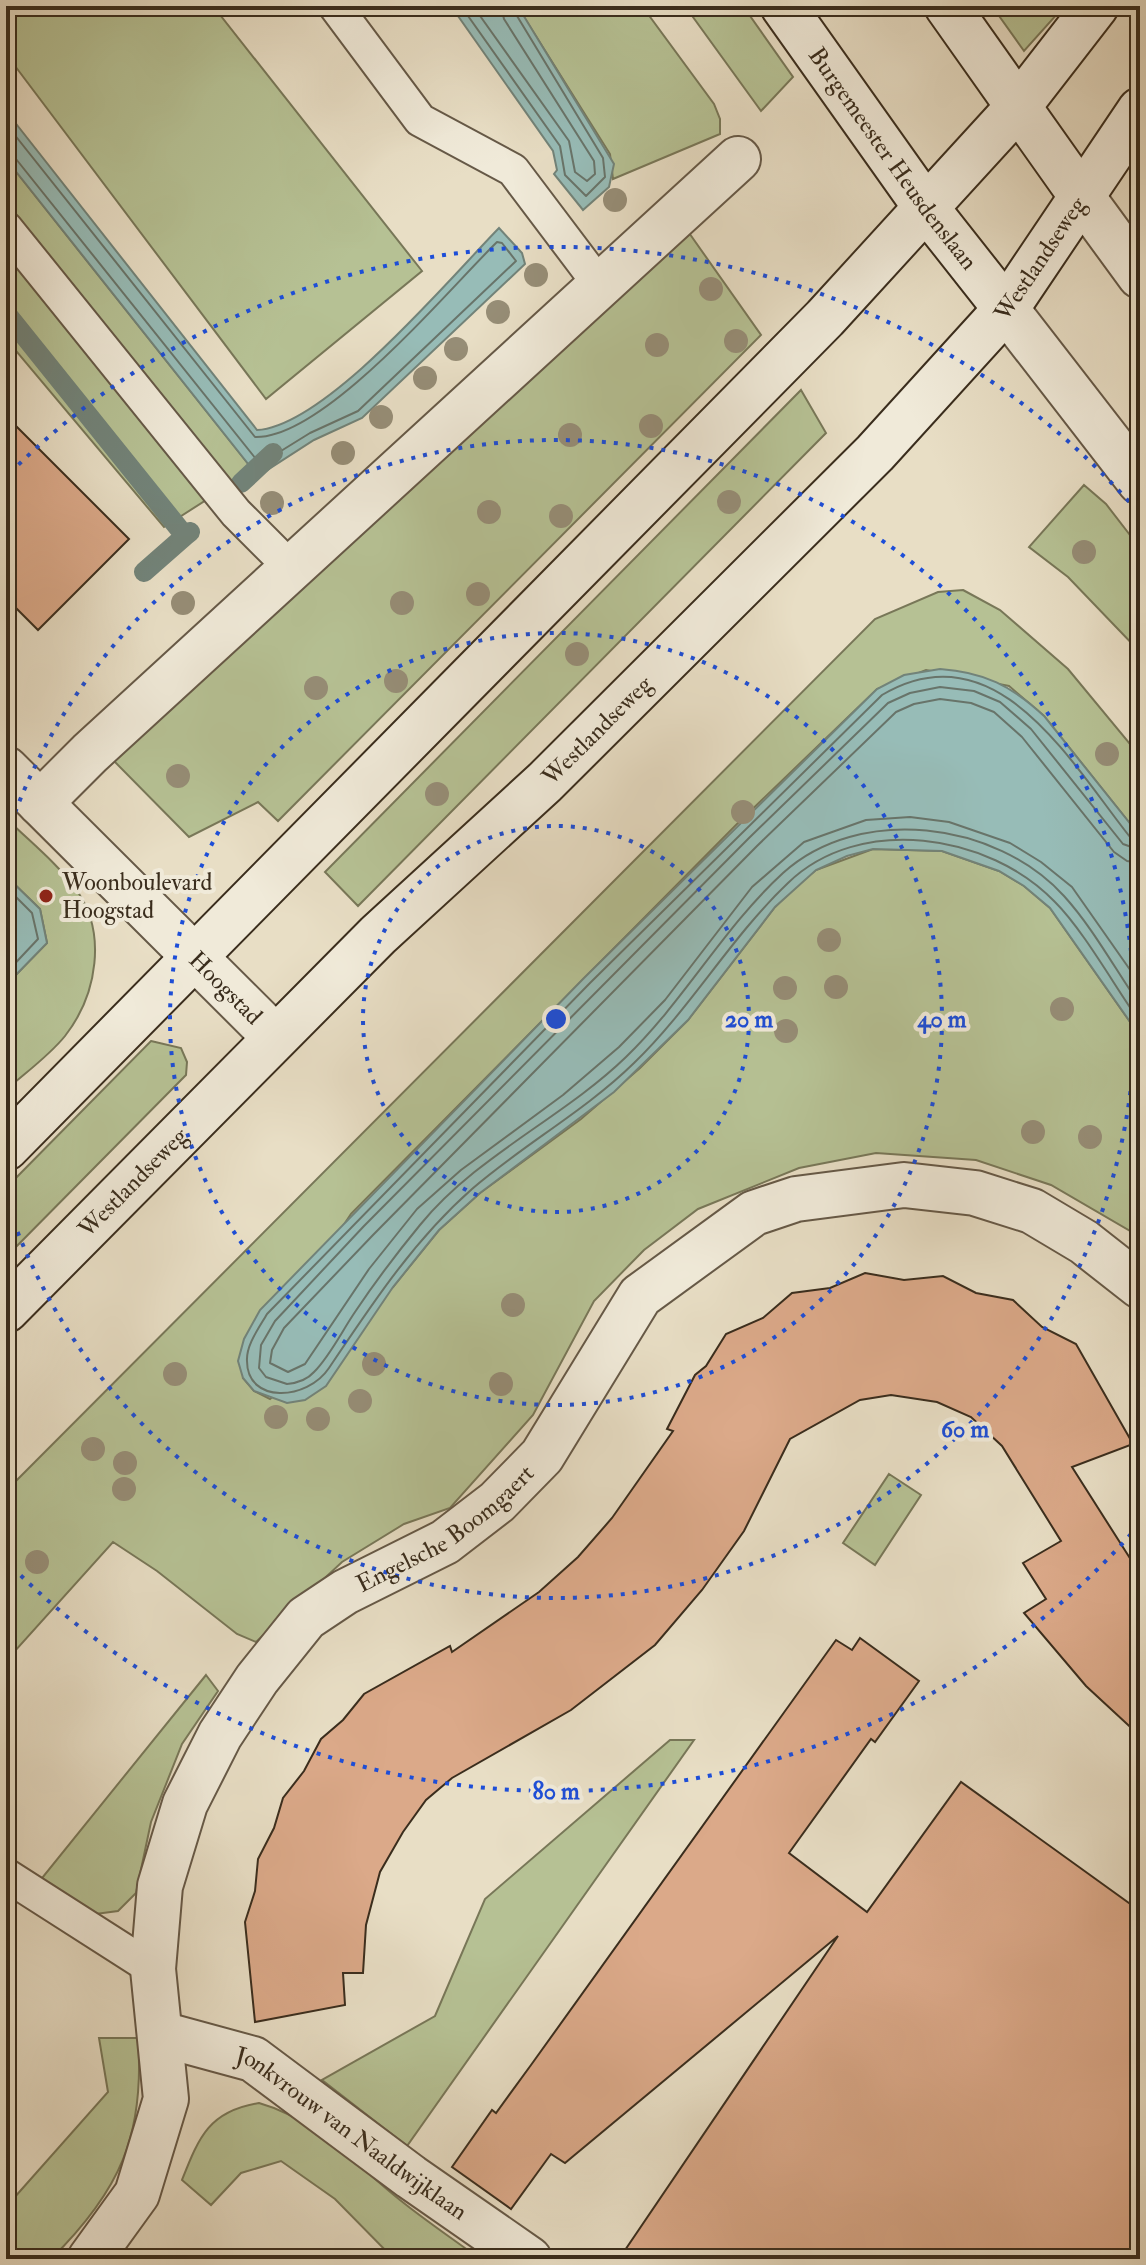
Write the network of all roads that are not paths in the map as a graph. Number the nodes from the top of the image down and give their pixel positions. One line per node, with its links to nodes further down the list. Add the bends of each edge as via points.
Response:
1 (335, 6): 12 (lane, via 420,120 513,170)
2 (783, 6): 9 (main road, Burgemeester Heusdenslaan)
3 (947, 6): 5 (main road)
4 (1096, 6): 5 (main road)
5 (1017, 108): 8 (main road); 9 (main road)
6 (1140, 110): 8 (main road, Westlandseweg)
7 (738, 159): 12 (main road)
8 (1080, 194): 11 (main road); 13 (main road, Westlandseweg)
9 (927, 209): 13 (main road, Burgemeester Heusdenslaan); 18 (main road)
10 (6, 228): 15 (lane, via 236,513)
11 (1140, 276)
12 (599, 284): 15 (main road)
13 (1006, 309): 14 (main road, Burgemeester Heusdenslaan); 19 (main road, Westlandseweg, via 826,503 545,782)
14 (1140, 482)
15 (291, 568): 17 (main road)
16 (6, 769): 17 (main road, Hoogstad)
17 (40, 803): 18 (main road, Hoogstad)
18 (194, 958): 19 (main road, Hoogstad); 20 (main road)
19 (275, 1037): 22 (main road, Westlandseweg)
20 (6, 1148)
21 (1140, 1286): 24 (main road, Engelsche Boomgaert, via 1084,1242 1032,1211 975,1193 904,1185 796,1199 754,1213 700,1249 640,1296 542,1456 497,1502 445,1542 345,1592 306,1618 257,1679 220,1735 185,1804 160,1886)
22 (6, 1310)
23 (6, 1875): 24 (lane)
24 (153, 1969): 25 (main road, Engelsche Boomgaert)
25 (161, 2034): 26 (main road, Engelsche Boomgaert, via 166,2099 137,2194); 27 (main road, Jonkvrouw van Naaldwijklaan, via 253,2059)
26 (90, 2259)
27 (529, 2259)

